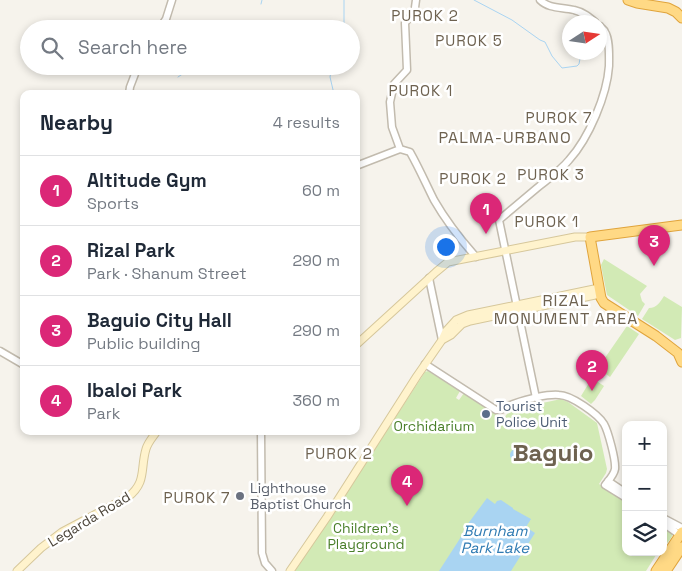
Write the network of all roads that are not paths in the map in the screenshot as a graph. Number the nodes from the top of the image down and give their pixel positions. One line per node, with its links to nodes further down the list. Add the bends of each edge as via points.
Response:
1 (172, 0): 7 (street)
2 (416, 0): 11 (street, via 414,15 405,23 407,70 394,84 390,102 392,127)
3 (540, 0): 5 (street, via 549,6)
4 (628, 0): 6 (highway, via 668,8)
5 (587, 15)
6 (682, 18)
7 (165, 20)
8 (607, 36): 15 (street, via 609,60 599,107 578,149 563,167 499,220)
9 (135, 75): 10 (street)
10 (130, 90)
11 (400, 149): 12 (street); 16 (street, via 410,152 443,214)
12 (360, 164)
13 (682, 225): 14 (highway)
14 (590, 237): 15 (main road); 18 (highway)
15 (505, 251): 16 (main road); 19 (street)
16 (476, 257): 17 (main road, via 448,262)
17 (429, 278): 20 (street); 21 (main road)
18 (599, 291): 19 (main road); 22 (highway, via 604,302)
19 (517, 308): 20 (main road, via 473,317); 28 (street)
20 (442, 340): 27 (main road)
21 (360, 341)
22 (670, 346): 23 (highway); 25 (highway)
23 (682, 348)
24 (0, 351): 26 (street)
25 (682, 361)
26 (20, 363)
27 (425, 364): 28 (street, via 496,410); 40 (main road)
28 (536, 398): 31 (street, via 563,395 601,420 615,465)
29 (154, 435): 38 (main road, Legarda Road, via 146,450 136,490 62,532)
30 (261, 435): 39 (street, via 262,553)
31 (607, 483): 32 (street); 33 (street)
32 (622, 491)
33 (622, 495)
34 (667, 521): 36 (street)
35 (667, 524): 36 (street)
36 (681, 533): 41 (highway)
37 (682, 547): 42 (highway)
38 (17, 571)
39 (272, 571)
40 (290, 571)
41 (656, 571)
42 (666, 571)

